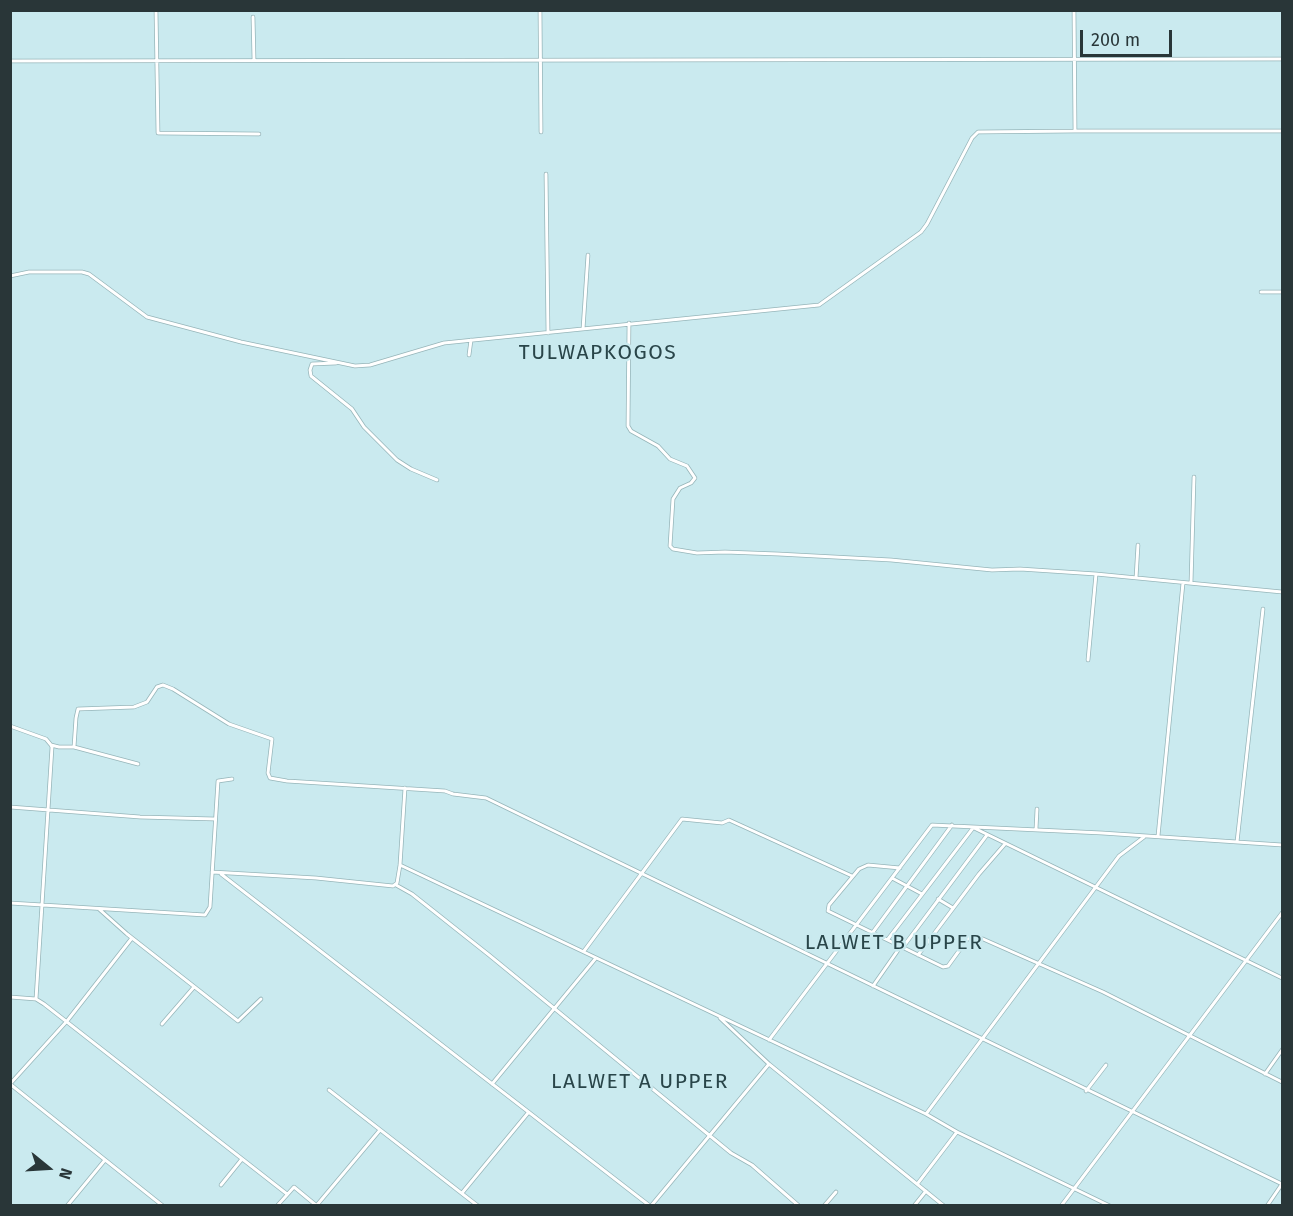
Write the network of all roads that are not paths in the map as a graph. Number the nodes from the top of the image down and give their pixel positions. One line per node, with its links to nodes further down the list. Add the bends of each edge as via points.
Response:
1 (156, 10): 10 (street)
2 (540, 10): 8 (street)
3 (1074, 10): 6 (street)
4 (253, 17): 7 (street)
5 (1282, 58): 6 (street)
6 (1074, 59): 8 (street); 11 (street)
7 (254, 60): 8 (street); 10 (street)
8 (541, 60): 13 (street)
9 (10, 61): 10 (street)
10 (156, 61): 14 (street, via 158,133)
11 (1075, 131): 12 (street); 20 (street, via 978,132 921,232 819,304)
12 (1282, 131)
13 (541, 132)
14 (259, 134)
15 (546, 174): 22 (street)
16 (588, 255): 21 (street)
17 (10, 276): 25 (street, via 28,272 89,274 147,317)
18 (1261, 292): 19 (street)
19 (1282, 292)
20 (629, 323): 21 (street); 29 (street, via 628,426 670,459 687,466 695,478 680,488 673,499 673,549)
21 (583, 329): 22 (street)
22 (548, 333): 23 (street)
23 (471, 340): 24 (street); 25 (street, via 428,347 364,366)
24 (469, 355)
25 (338, 363): 27 (street, via 312,364 311,376 352,409 397,460)
26 (1194, 477): 32 (street)
27 (437, 480)
28 (1138, 545): 30 (street)
29 (1096, 574): 30 (street); 35 (street)
30 (1136, 578): 31 (street)
31 (1183, 583): 32 (street); 51 (street)
32 (1191, 583): 33 (street)
33 (1282, 592)
34 (1263, 609): 52 (street)
35 (1088, 660)
36 (10, 726): 37 (street)
37 (51, 745): 38 (street); 43 (street)
38 (74, 747): 39 (street); 41 (street, via 78,708 134,706 147,702 163,685 229,724 272,739 270,778)
39 (138, 764)
40 (232, 779): 45 (street, via 218,781)
41 (405, 788): 55 (street); 59 (street, via 486,798)
42 (10, 807): 43 (street)
43 (48, 809): 45 (street); 68 (street)
44 (1038, 809): 48 (street)
45 (215, 819): 57 (street)
46 (952, 825): 47 (street); 56 (street, via 935,824 928,828); 63 (street)
47 (972, 827): 48 (street); 49 (street); 65 (street)
48 (1036, 829): 50 (street)
49 (987, 835): 53 (street); 66 (street)
50 (1145, 836): 51 (street); 64 (street, via 1119,856)
51 (1158, 836): 52 (street)
52 (1237, 842): 54 (street)
53 (1005, 844): 64 (street); 69 (street)
54 (1282, 845)
55 (400, 865): 62 (street); 79 (street)
56 (900, 868): 60 (street, via 868,865); 61 (street)
57 (212, 872): 58 (street); 70 (street, via 210,907 205,915)
58 (221, 874): 62 (street); 104 (street)
59 (641, 875): 60 (street, via 679,821 686,819 722,823 729,820); 79 (street); 83 (street)
60 (852, 876): 73 (street, via 827,910)
61 (892, 878): 63 (street); 73 (street)
62 (396, 885): 91 (street)
63 (907, 887): 65 (street); 75 (street)
64 (1096, 887): 82 (street); 84 (street)
65 (922, 894): 77 (street)
66 (939, 899): 69 (street); 78 (street)
67 (10, 903): 68 (street)
68 (41, 905): 70 (street); 89 (street)
69 (953, 908): 80 (street)
70 (99, 909): 76 (street)
71 (1282, 913): 72 (street)
72 (1276, 921): 74 (street); 82 (street)
73 (856, 924): 75 (street); 83 (street)
74 (1282, 924)
75 (872, 932): 77 (street)
76 (132, 938): 87 (street); 93 (street)
77 (888, 939): 78 (street)
78 (902, 947): 80 (street); 86 (street)
79 (584, 951): 81 (street)
80 (918, 955): 84 (street, via 948,966 974,935)
81 (596, 958): 91 (street); 92 (street)
82 (1246, 961): 85 (street); 95 (street)
83 (826, 964): 86 (street); 97 (street)
84 (1040, 964): 95 (street); 96 (street)
85 (1282, 978)
86 (873, 986): 96 (street)
87 (194, 987): 90 (street, via 238,1021); 94 (street)
88 (10, 997): 89 (street)
89 (36, 999): 93 (street)
90 (261, 999)
91 (554, 1009): 104 (street); 112 (street)
92 (718, 1017): 97 (street); 99 (street)
93 (67, 1021): 103 (street); 113 (street)
94 (162, 1024)
95 (1191, 1036): 101 (street); 108 (street)
96 (982, 1039): 106 (street); 109 (street)
97 (769, 1040): 109 (street)
98 (1282, 1050): 101 (street)
99 (769, 1064): 112 (street); 115 (street)
100 (1106, 1065): 106 (street)
101 (1265, 1074): 102 (street)
102 (1282, 1082)
103 (10, 1084): 114 (street)
104 (492, 1084): 107 (street)
105 (329, 1089): 110 (street)
106 (1086, 1091): 108 (street)
107 (528, 1113): 121 (street); 128 (street)
108 (1133, 1113): 116 (street); 118 (street)
109 (926, 1114): 111 (street)
110 (380, 1130): 121 (street); 123 (street)
111 (957, 1132): 115 (street); 118 (street)
112 (710, 1135): 128 (street); 129 (street)
113 (242, 1159): 117 (street); 122 (street)
114 (105, 1160): 124 (street); 125 (street)
115 (918, 1184): 119 (street)
116 (1282, 1184): 135 (street)
117 (221, 1185)
118 (1074, 1189): 133 (street); 134 (street)
119 (926, 1191): 131 (street); 132 (street)
120 (836, 1192): 130 (street)
121 (462, 1193): 127 (street)
122 (287, 1194): 123 (street, via 296,1188); 126 (street)
123 (317, 1205)
124 (68, 1206)
125 (163, 1206)
126 (277, 1206)
127 (478, 1206)
128 (650, 1206)
129 (799, 1206)
130 (824, 1206)
131 (914, 1206)
132 (944, 1206)
133 (1061, 1206)
134 (1110, 1206)
135 (1267, 1206)

